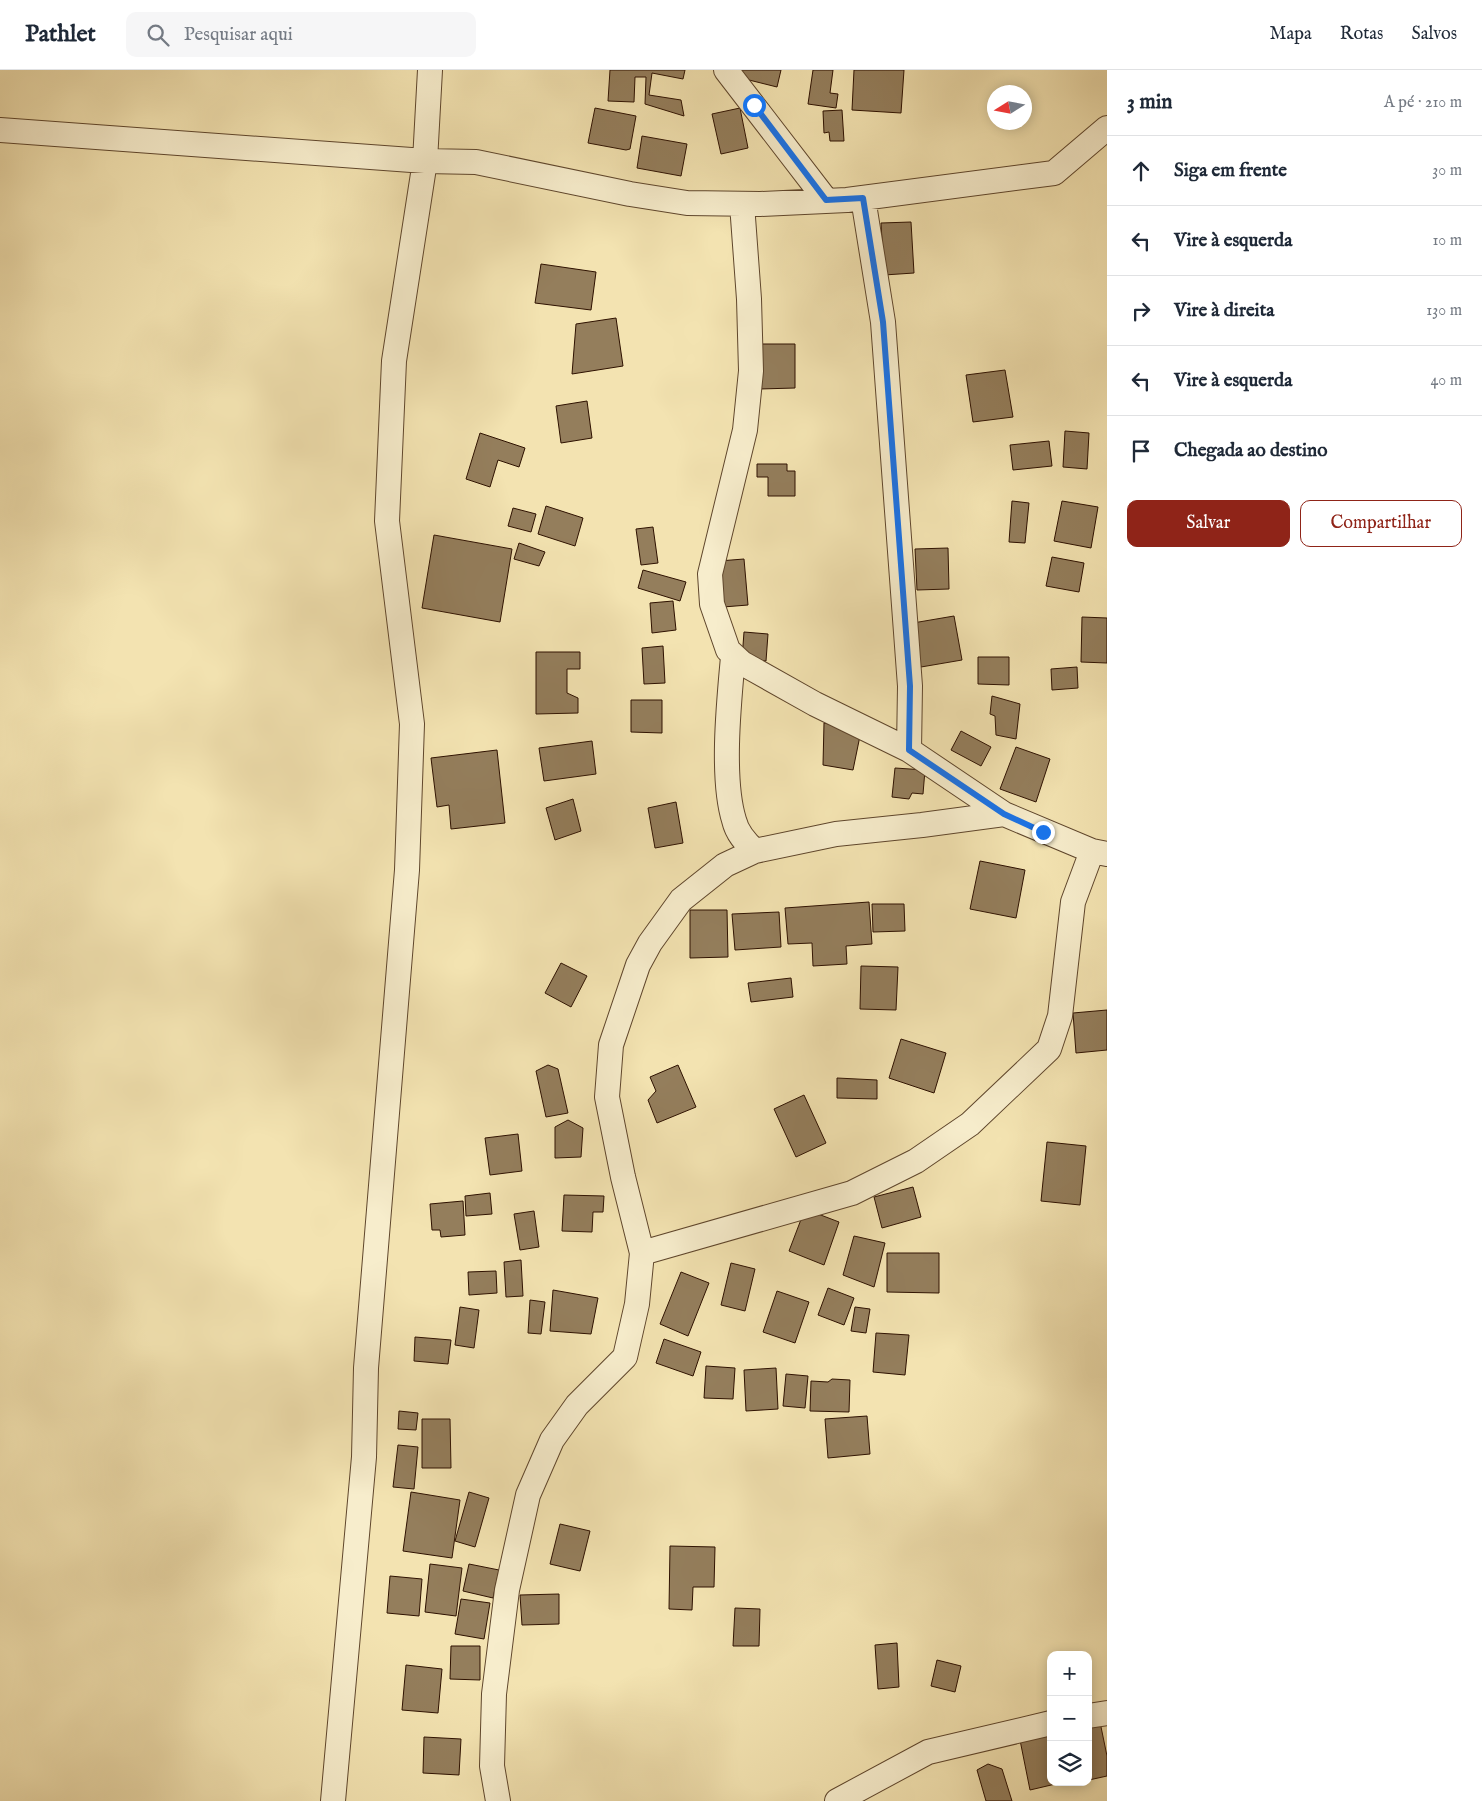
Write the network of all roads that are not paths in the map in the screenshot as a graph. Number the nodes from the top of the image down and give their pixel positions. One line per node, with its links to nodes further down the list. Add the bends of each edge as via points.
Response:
1 (430, 70): 5 (street)
2 (726, 70): 7 (street)
3 (1107, 128): 6 (street, via 1054,173)
4 (0, 130): 5 (street)
5 (425, 161): 8 (street, via 476,162 687,203); 18 (street, via 394,361 387,521 412,724 407,870 366,1368 364,1457)
6 (863, 198): 7 (street); 10 (street, via 883,322 910,686)
7 (826, 200): 8 (street)
8 (742, 204): 9 (street, via 751,372 745,430 710,574 712,604)
9 (733, 657): 10 (street, via 814,704); 12 (street, via 729,793 734,820 743,840)
10 (909, 750): 11 (street)
11 (1004, 814): 12 (street, via 836,834); 13 (street)
12 (755, 851): 14 (street, via 725,865 681,900 638,965 611,1045 607,1097)
13 (1099, 853): 14 (street, via 1073,902 1060,1016 1049,1049 970,1124 916,1161 852,1193)
14 (642, 1253): 19 (street, via 637,1304 625,1356 577,1405 552,1440 528,1494 507,1590 494,1694 492,1766)
15 (1107, 1713): 16 (street)
16 (1092, 1715)
17 (1047, 1724): 20 (street, via 928,1752)
18 (333, 1801)
19 (498, 1801)
20 (837, 1801)

